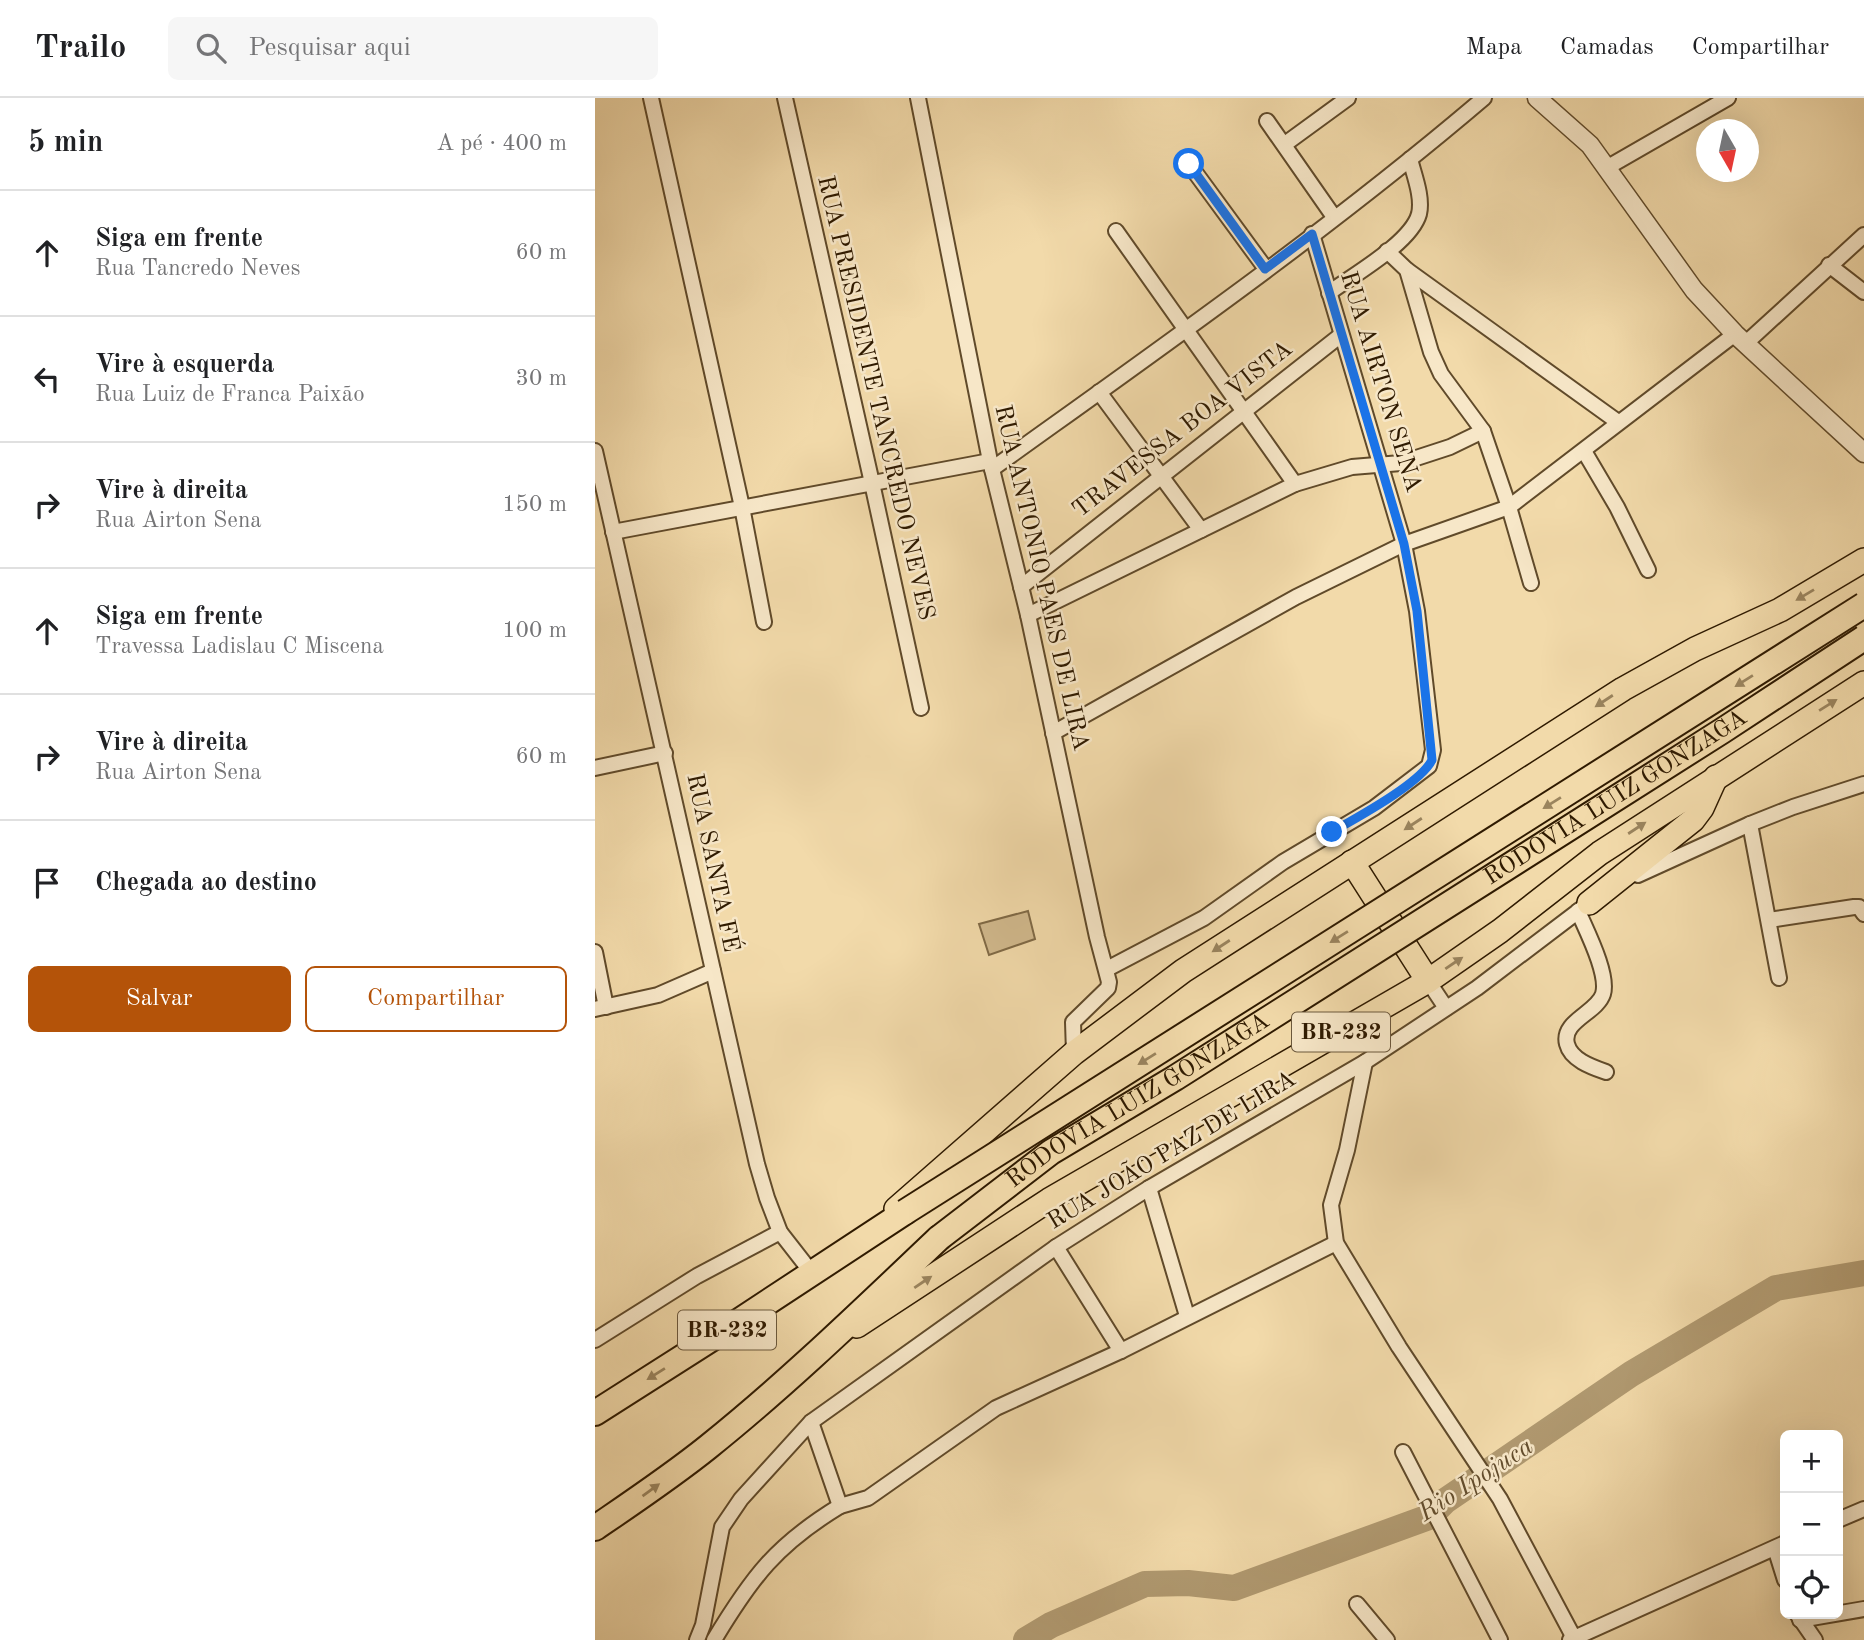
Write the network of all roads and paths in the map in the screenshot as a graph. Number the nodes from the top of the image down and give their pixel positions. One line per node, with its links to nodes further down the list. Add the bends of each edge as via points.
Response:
1 (651, 98): 39 (street)
2 (785, 98): 36 (street, RUA PRESIDENTE TANCREDO NEVES)
3 (918, 98): 33 (street, RUA ANTONIO PAES DE LIRA)
4 (1348, 98): 9 (street)
5 (1485, 98): 10 (street)
6 (1537, 98): 12 (street)
7 (1728, 98): 12 (street)
8 (1267, 121): 9 (street)
9 (1285, 144): 13 (street)
10 (1410, 159): 13 (street); 17 (street, via 1419,212 1407,234)
11 (1189, 164): 19 (street)
12 (1608, 167): 25 (street, via 1694,290)
13 (1334, 218): 15 (street)
14 (1116, 231): 23 (street)
15 (1312, 234): 19 (street); 22 (street, RUA AIRTON SENA)
16 (1864, 235): 18 (street)
17 (1387, 251): 20 (street); 22 (street)
18 (1829, 265): 21 (street); 25 (street)
19 (1265, 269): 23 (street)
20 (1407, 270): 28 (street); 29 (street, via 1441,374)
21 (1864, 292)
22 (1329, 293): 24 (street, RUA AIRTON SENA)
23 (1184, 330): 26 (street); 27 (street)
24 (1341, 335): 27 (street, TRAVESSA BOA VISTA); 34 (street, RUA AIRTON SENA)
25 (1740, 339): 28 (street); 32 (street)
26 (1099, 392): 33 (street); 35 (street)
27 (1242, 411): 35 (street, TRAVESSA BOA VISTA); 37 (street)
28 (1618, 422): 31 (street)
29 (1483, 431): 34 (street, via 1440,451); 38 (street)
30 (595, 451): 41 (street, RUA SANTA FÉ)
31 (1584, 451): 38 (street); 44 (street)
32 (1864, 453)
33 (991, 465): 36 (street); 46 (street, RUA ANTONIO PAES DE LIRA)
34 (1381, 467): 37 (street, via 1352,467); 42 (street, RUA AIRTON SENA)
35 (1161, 477): 40 (street); 46 (street, TRAVESSA BOA VISTA)
36 (872, 483): 39 (street); 52 (street, RUA PRESIDENTE TANCREDO NEVES)
37 (1296, 484): 40 (street)
38 (1509, 507): 42 (street); 45 (street)
39 (742, 508): 41 (street); 49 (street)
40 (1201, 530): 48 (street)
41 (613, 531): 54 (street, RUA SANTA FÉ)
42 (1404, 544): 53 (street, via 1233,630); 64 (street, RUA AIRTON SENA, via 1417,611 1433,750 1429,766 1374,808 1283,862 1204,918)
43 (1864, 560): 59 (main road, BR-232, one-way to 59, via 1780,610 1623,689)
44 (1648, 570)
45 (1531, 583)
46 (1021, 587): 48 (street, RUA ANTONIO PAES DE LIRA)
47 (1864, 605): 75 (highway, RODOVIA LUIZ GONZAGA / BR-232, one-way to 75, bridge)
48 (1028, 615): 53 (street, RUA ANTONIO PAES DE LIRA)
49 (764, 622)
50 (1864, 638): 82 (highway, RODOVIA LUIZ GONZAGA / BR-232, bridge, via 1175,1079 1051,1152 939,1238)
51 (1864, 683): 56 (main road, BR-232, one-way to 51)
52 (921, 708)
53 (1053, 733): 64 (street, RUA ANTONIO PAES DE LIRA)
54 (665, 753): 55 (street); 65 (street, RUA SANTA FÉ)
55 (595, 768)
56 (1717, 776): 60 (main road, via 1693,820); 67 (main road, BR-232, one-way to 56, via 1600,853)
57 (1864, 784): 58 (street, RUA JOÃO PAZ DE LIRA)
58 (1750, 824): 60 (street, RUA JOÃO PAZ DE LIRA, via 1654,866); 62 (street)
59 (1353, 862): 67 (main road); 70 (main road, BR-232, one-way to 70, via 1183,971)
60 (1583, 907): 69 (street, RUA JOÃO PAZ DE LIRA); 72 (street, via 1601,969 1603,994 1571,1027 1566,1042 1576,1057)
61 (1864, 914): 62 (street, via 1853,907)
62 (1769, 920): 66 (street)
63 (595, 952): 68 (street)
64 (1107, 969): 70 (street, via 1108,988 1073,1022)
65 (713, 971): 68 (street, via 658,995); 74 (street, RUA SANTA FÉ, via 757,1164)
66 (1779, 978)
67 (1428, 981): 69 (street); 82 (main road, BR-232, one-way to 67, via 1049,1200)
68 (601, 1008)
69 (1446, 1008): 71 (street, RUA JOÃO PAZ DE LIRA)
70 (1074, 1053): 75 (main road, BR-232)
71 (1365, 1062): 73 (street, RUA JOÃO PAZ DE LIRA); 76 (street, via 1331,1205)
72 (1605, 1072)
73 (1149, 1188): 77 (street, RUA JOÃO PAZ DE LIRA); 79 (street)
74 (780, 1232): 78 (street, RUA SANTA FÉ); 80 (street, via 697,1276)
75 (856, 1243): 78 (highway, RODOVIA LUIZ GONZAGA / BR-232)
76 (1336, 1243): 79 (street); 95 (street, via 1500,1499)
77 (1056, 1247): 81 (street); 84 (street, RUA JOÃO PAZ DE LIRA)
78 (812, 1273): 83 (highway, RODOVIA LUIZ GONZAGA / BR-232, one-way to 83)
79 (1187, 1316): 81 (street)
80 (595, 1340)
81 (1121, 1352): 86 (street, via 996,1408 868,1498)
82 (806, 1362): 89 (highway, RODOVIA LUIZ GONZAGA / BR-232, one-way to 82, via 709,1447)
83 (595, 1413)
84 (811, 1422): 86 (street); 96 (street, RUA JOÃO PAZ DE LIRA, via 741,1499 722,1527)
85 (1403, 1452): 99 (street)
86 (840, 1506): 97 (street, via 771,1558)
87 (1864, 1509): 88 (street)
88 (1843, 1518)
89 (595, 1528)
90 (1780, 1545): 95 (street)
91 (1357, 1604): 98 (street)
92 (1864, 1609): 93 (street)
93 (1843, 1612)
94 (1799, 1619): 100 (street)
95 (1572, 1639)
96 (697, 1640)
97 (714, 1640)
98 (1387, 1640)
99 (1500, 1640)
100 (1815, 1640)

